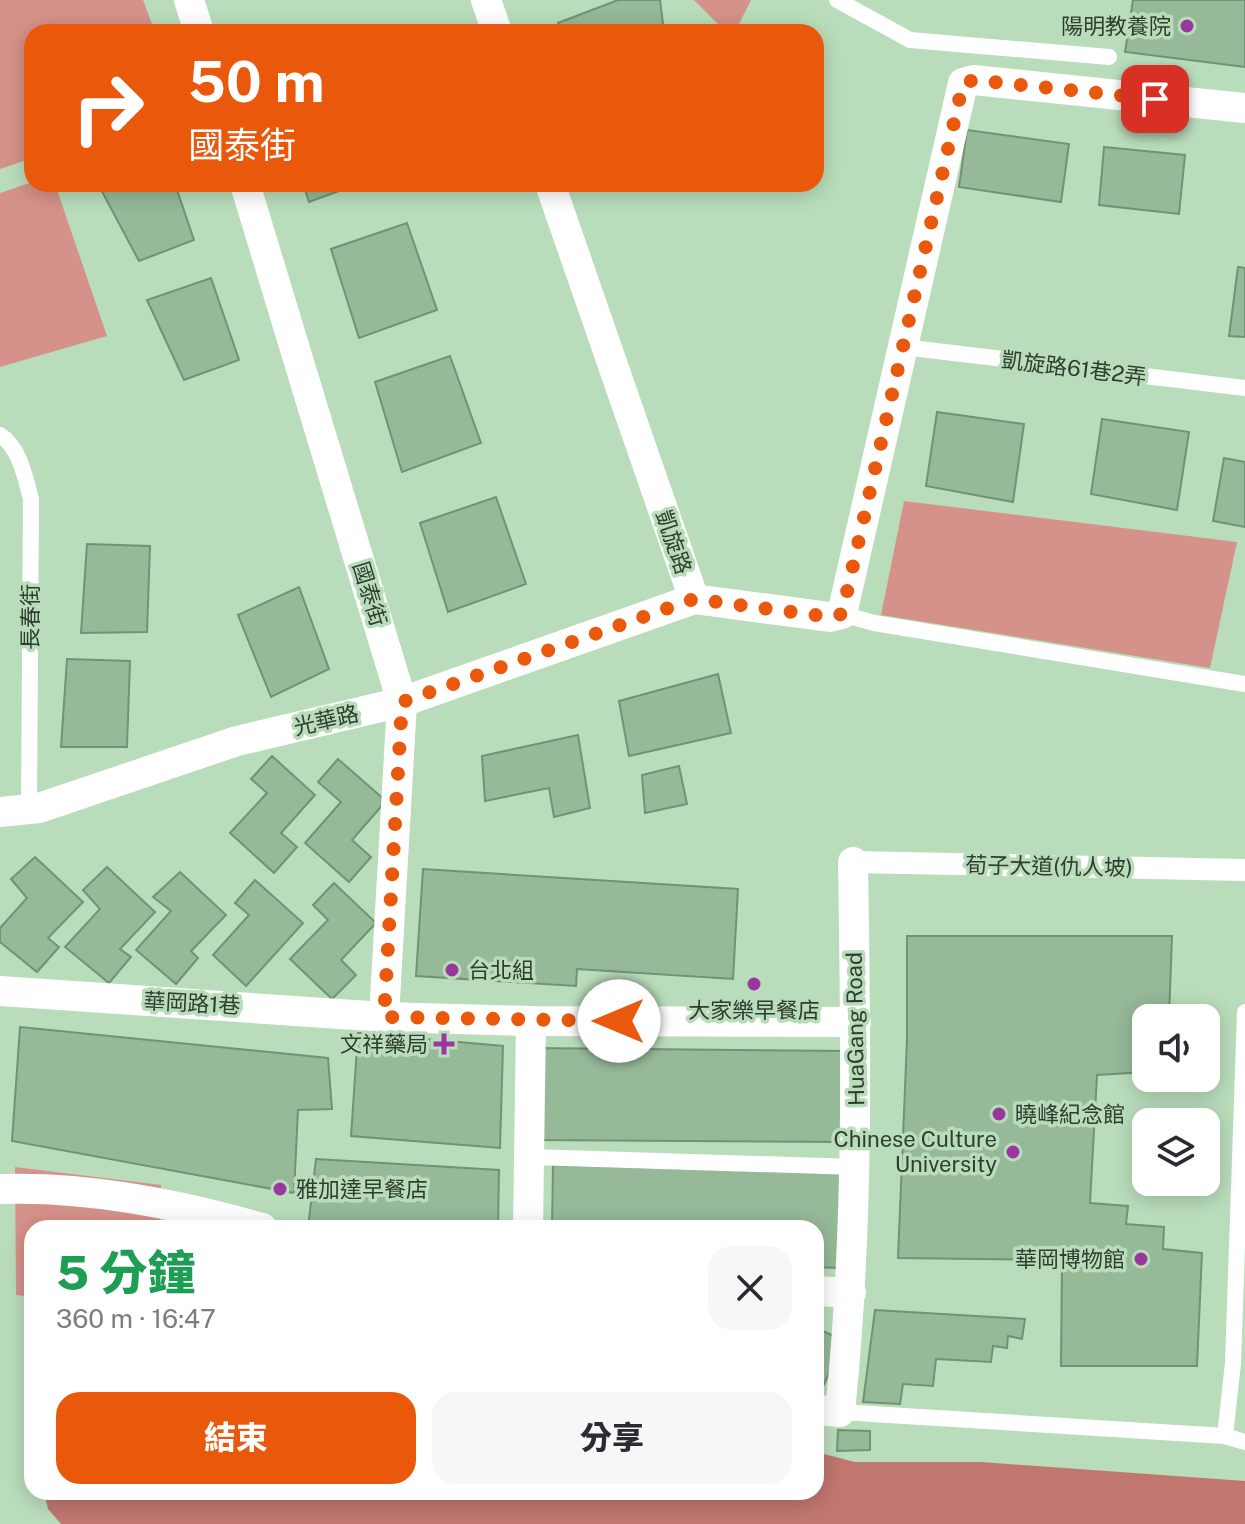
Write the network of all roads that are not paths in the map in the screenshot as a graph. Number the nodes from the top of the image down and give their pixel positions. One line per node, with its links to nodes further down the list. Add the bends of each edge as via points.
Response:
1 (189, 0): 4 (street)
2 (486, 0): 5 (street)
3 (837, 0): 6 (lane, via 910,40)
4 (196, 24)
5 (494, 24)
6 (1109, 57)
7 (1245, 108): 10 (street, via 963,83)
8 (247, 192): 16 (street, 國泰街)
9 (553, 192): 13 (street, 凱旋路)
10 (903, 347): 11 (lane, 凱旋路61巷2弄); 14 (street)
11 (1245, 388)
12 (0, 435): 17 (lane, 長春街, via 22,466 31,499)
13 (694, 599): 14 (street, 凱旋路, via 830,617); 16 (street, 光華路)
14 (842, 614): 15 (lane, 凱旋路)
15 (1245, 684)
16 (402, 702): 17 (street, 光華路, via 237,741 39,808); 22 (street, 國泰街)
17 (14, 811)
18 (853, 862): 19 (street, 荀子大道(仇人坡)); 24 (street, HuaGang Road)
19 (1245, 870)
20 (0, 991): 22 (street, 華岡路1巷)
21 (1245, 1012): 32 (lane)
22 (384, 1017): 23 (street, 華岡路1巷)
23 (531, 1021): 24 (street, 華岡路1巷); 25 (street)
24 (856, 1022): 26 (street, HuaGang Road)
25 (530, 1157): 26 (lane); 29 (street)
26 (856, 1167): 31 (street, HuaGang Road)
27 (0, 1189): 28 (street, via 40,1187 194,1208)
28 (235, 1220)
29 (528, 1220)
30 (824, 1291): 31 (street)
31 (851, 1293): 33 (street, HuaGang Road)
32 (1239, 1363): 34 (lane)
33 (828, 1411): 34 (lane)
34 (1225, 1436): 35 (lane)
35 (1245, 1442)

